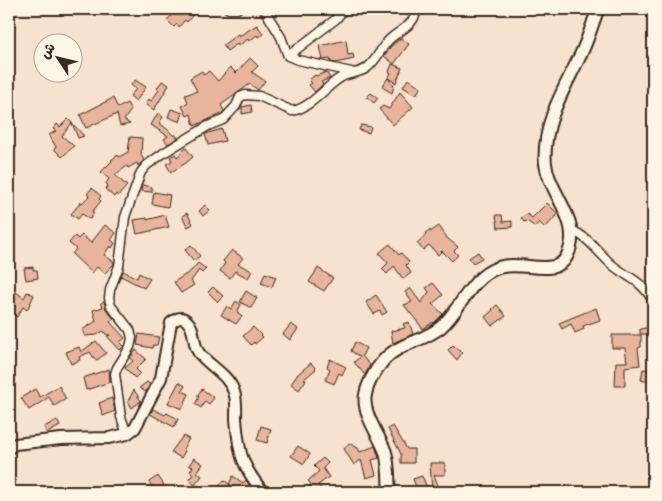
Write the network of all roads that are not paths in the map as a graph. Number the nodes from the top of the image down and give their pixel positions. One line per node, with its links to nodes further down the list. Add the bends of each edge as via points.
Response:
1 (229, 9): 2 (street)
2 (237, 9)
3 (264, 9): 7 (street)
4 (344, 9): 7 (street, via 336,19)
5 (417, 9): 8 (street, via 408,28 387,41 369,67 361,72)
6 (598, 9): 9 (main road, via 580,58 552,113 546,140 548,177)
7 (288, 56): 8 (street)
8 (351, 72): 11 (street, via 296,110 259,96 240,97 223,120 165,152 141,172 125,217 119,266 109,298 132,338 115,374 121,417)
9 (572, 230): 10 (street, via 585,236 611,264 639,282); 14 (main road, via 568,255 558,267 512,265 490,271 480,278 441,326 396,350 382,362 367,390 365,402 386,453)
10 (653, 301)
11 (127, 434): 12 (street, via 15,444); 13 (street, via 135,428 161,378 171,323 181,318 186,320 198,351 230,383 234,393 240,453)
12 (9, 448)
13 (263, 492)
14 (389, 492)

